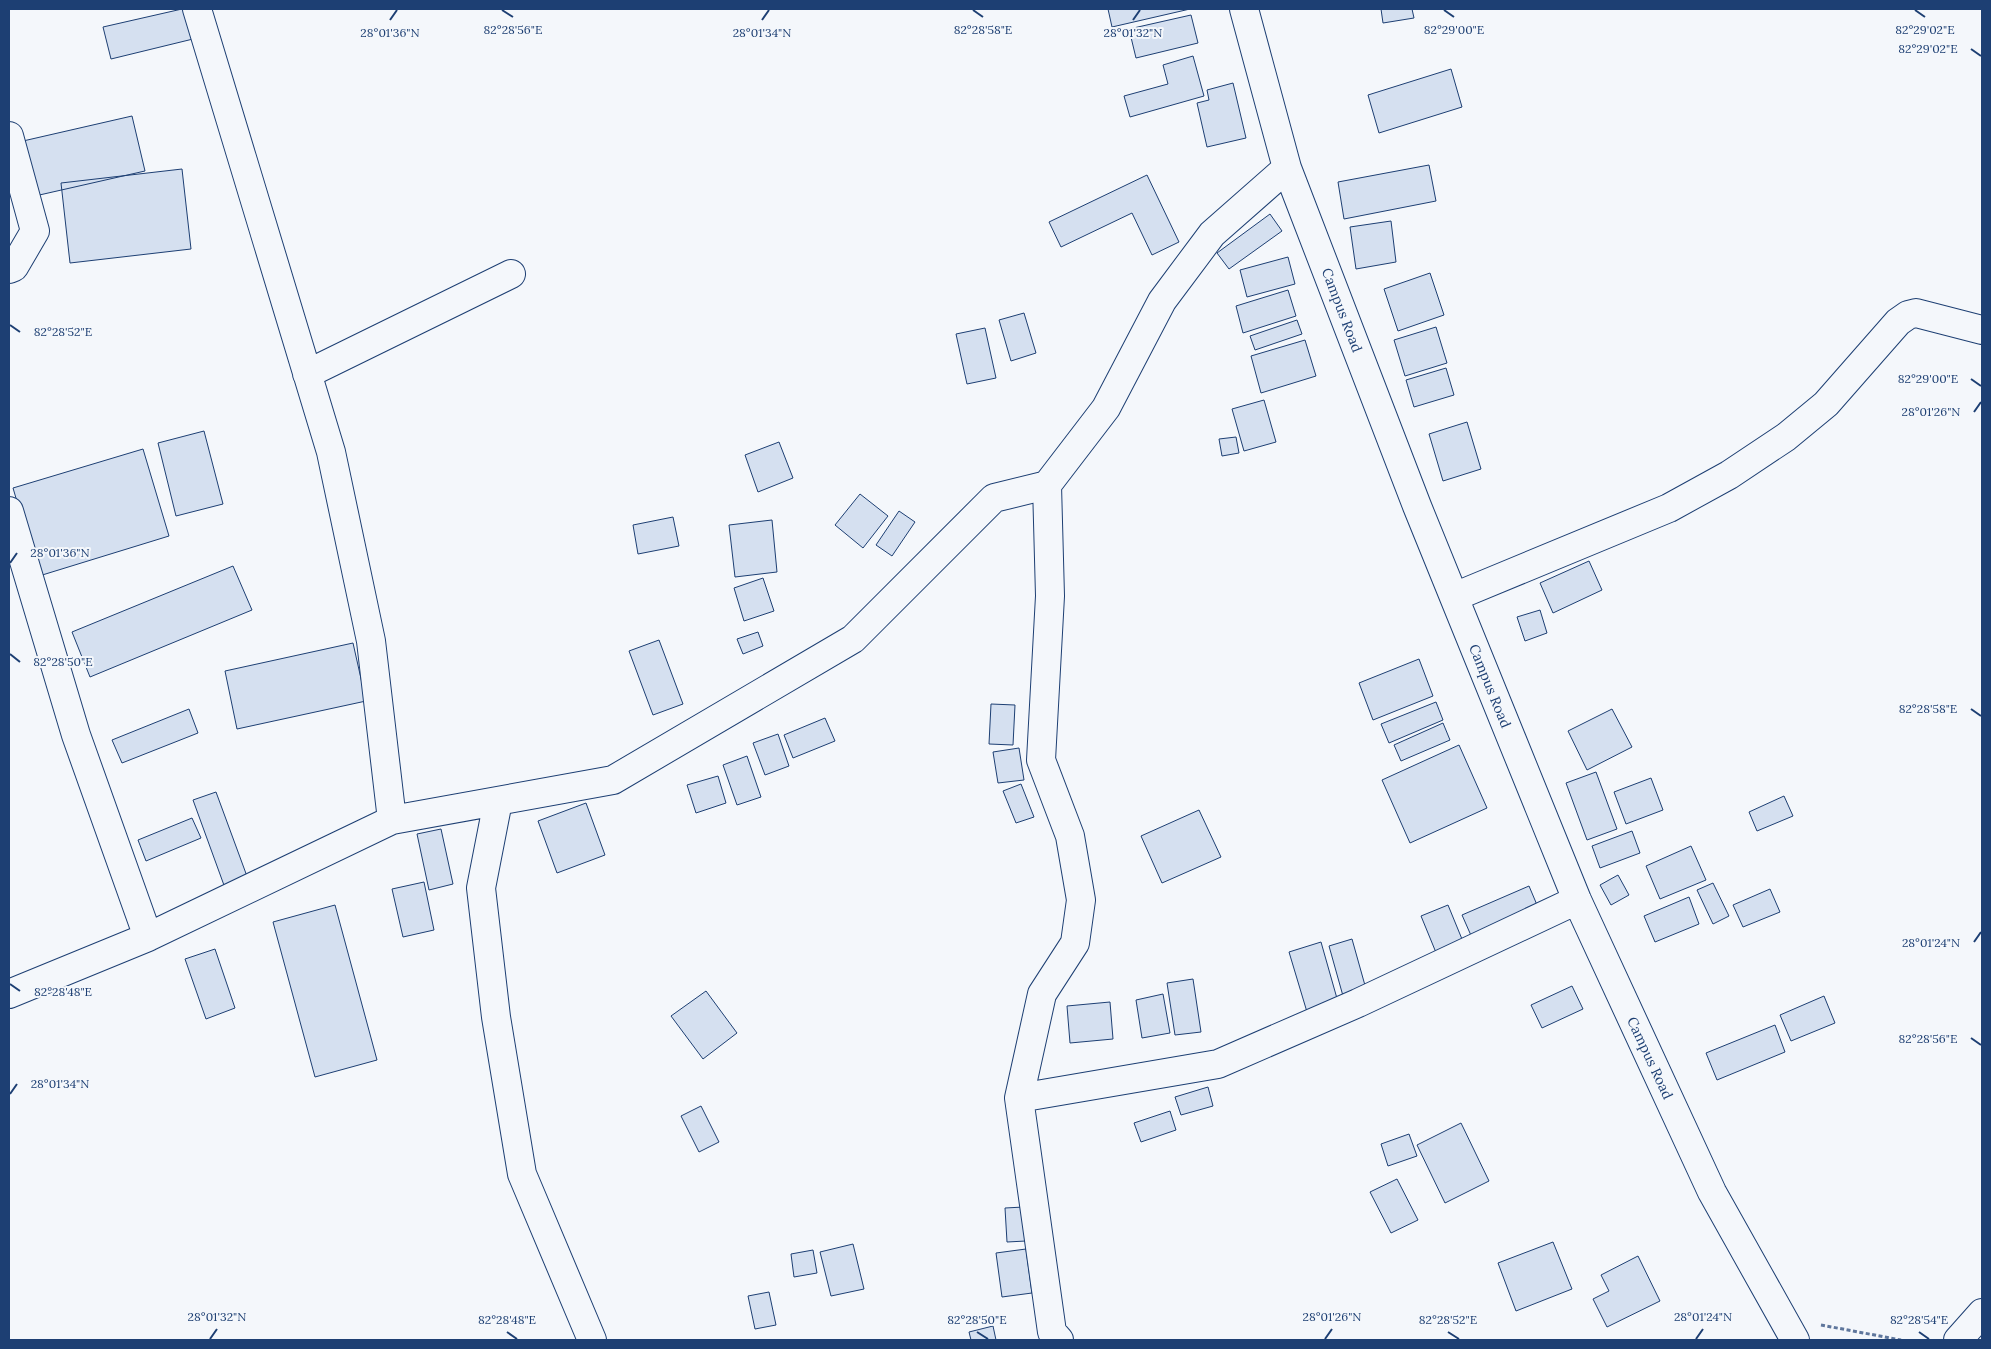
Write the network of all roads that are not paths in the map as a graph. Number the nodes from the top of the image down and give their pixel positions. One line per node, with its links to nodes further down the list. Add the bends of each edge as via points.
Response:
1 (197, 9): 8 (street)
2 (1244, 9): 4 (street, Campus Road)
3 (9, 136): 5 (street, via 35,230 14,267)
4 (1287, 168): 9 (street, via 1212,234 1162,301 1106,408); 11 (street, Campus Road)
5 (9, 269)
6 (511, 274): 8 (street)
7 (1982, 330): 11 (street, via 1916,314 1908,315 1898,322 1826,404 1786,437 1729,475 1669,508)
8 (307, 374): 13 (street, via 331,452 371,641)
9 (1047, 485): 12 (street, via 994,498 853,639 613,780); 17 (street, via 1050,596 1042,760 1070,836 1082,900 1075,943 1042,994)
10 (9, 511): 15 (street, via 76,735)
11 (1454, 597): 14 (street, Campus Road)
12 (498, 801): 13 (street); 20 (street, via 480,888 496,1017 522,1174)
13 (392, 820): 15 (street)
14 (1577, 900): 17 (street, via 1358,1003 1218,1064); 19 (street, Campus Road, via 1712,1192)
15 (148, 937): 16 (street)
16 (9, 994)
17 (1019, 1098): 21 (street, via 1052,1332)
18 (1982, 1314): 22 (street)
19 (1788, 1329)
20 (592, 1340)
21 (1059, 1340)
22 (1958, 1340)

